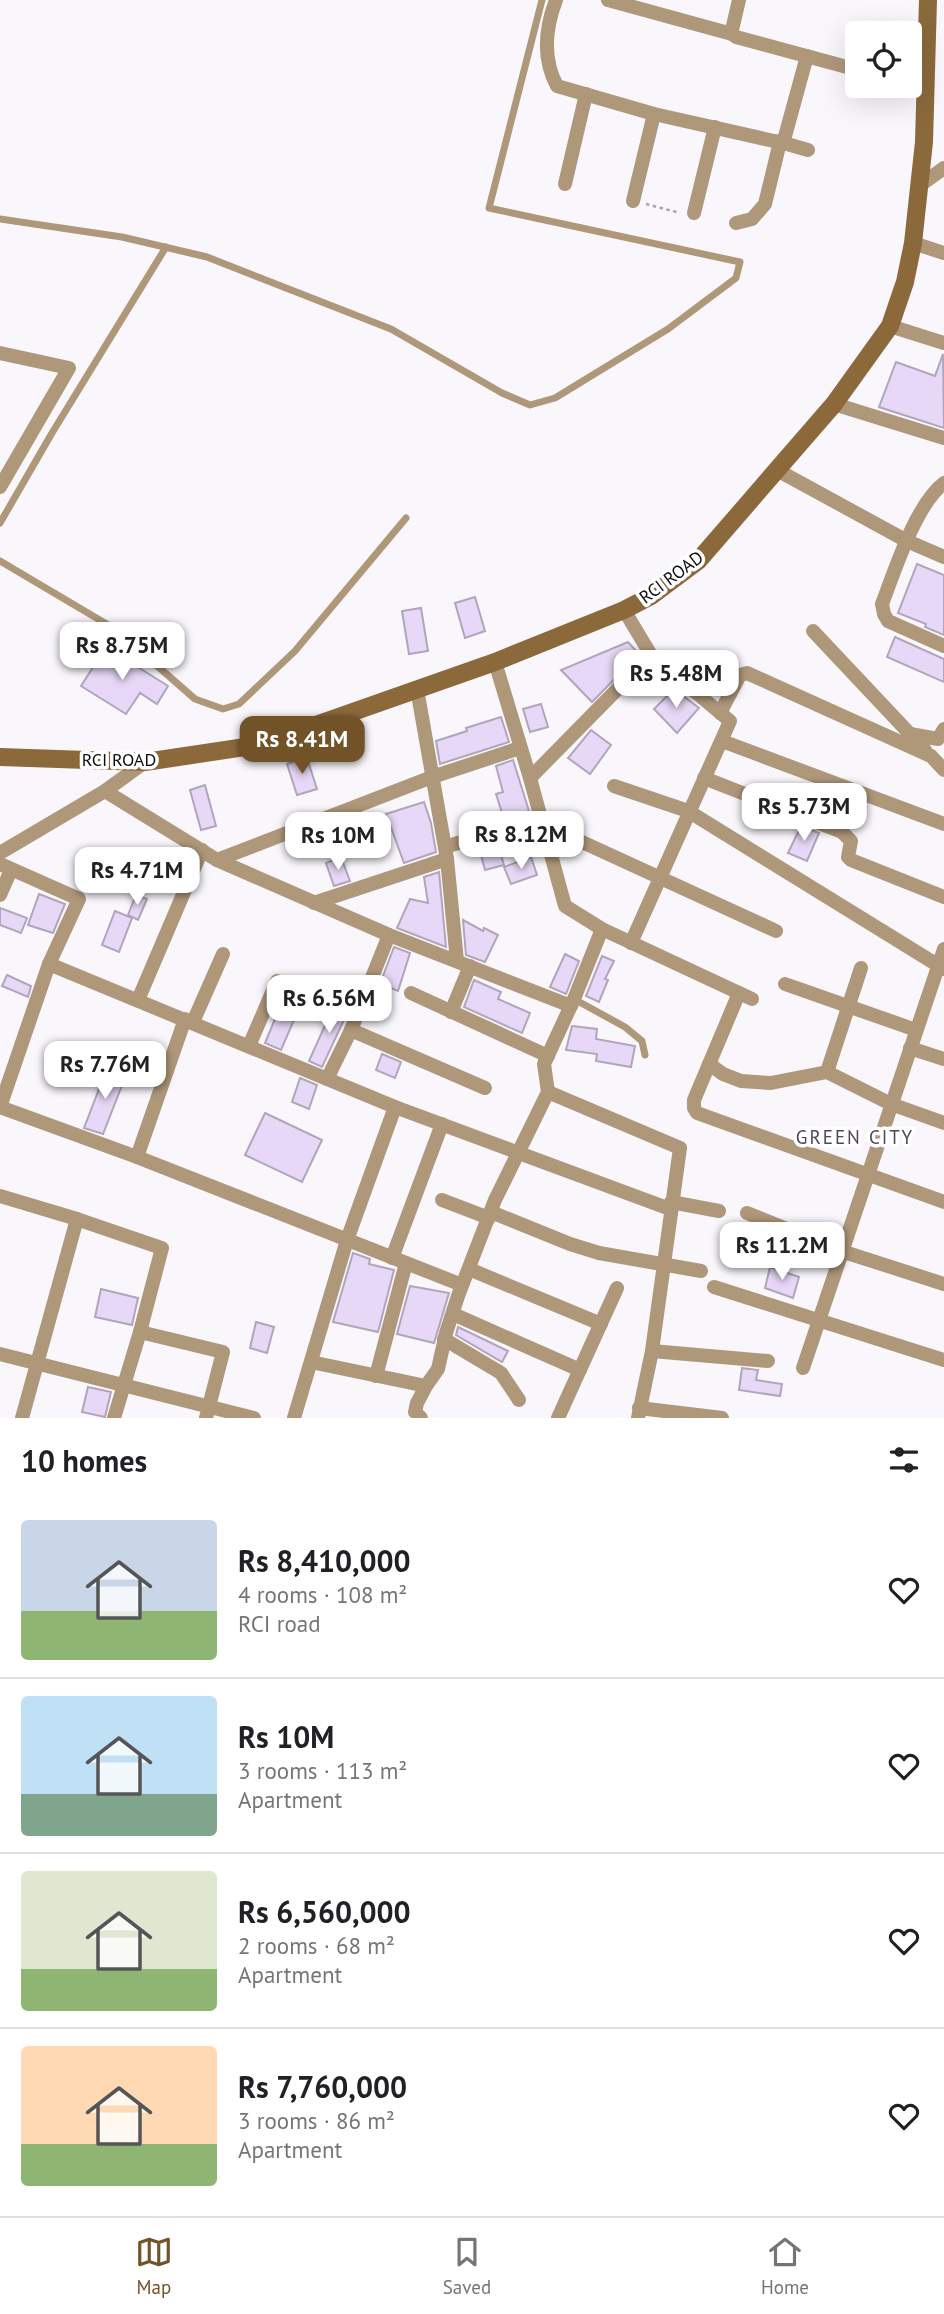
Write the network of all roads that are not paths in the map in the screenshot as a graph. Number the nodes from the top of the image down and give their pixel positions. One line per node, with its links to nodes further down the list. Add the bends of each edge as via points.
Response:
1 (542, 0): 26 (lane, via 489,208 740,262 736,278 668,329 555,398 530,405 502,394 391,329 207,257)
2 (556, 0): 12 (street, via 547,32 550,73 557,86)
3 (608, 0): 7 (street)
4 (668, 0): 7 (street)
5 (738, 0): 8 (street)
6 (928, 0): 9 (street, RCI ROAD)
7 (664, 15): 8 (street)
8 (732, 34): 10 (street)
9 (922, 45)
10 (807, 56): 11 (street); 16 (street)
11 (845, 66)
12 (586, 94): 14 (street); 19 (street)
13 (919, 98): 20 (street, RCI ROAD, via 924,142)
14 (654, 114): 15 (street); 21 (street)
15 (715, 127): 16 (street); 22 (street)
16 (780, 142): 17 (street); 24 (street, via 765,204 752,219)
17 (808, 150)
18 (944, 168): 20 (street)
19 (565, 184)
20 (919, 186): 25 (street, RCI ROAD)
21 (633, 201)
22 (694, 214)
23 (0, 219): 26 (lane)
24 (736, 223)
25 (913, 243): 27 (street); 28 (street, RCI ROAD)
26 (166, 247): 37 (lane)
27 (944, 253)
28 (890, 326): 29 (street); 31 (street, RCI ROAD)
29 (944, 343)
30 (0, 353): 35 (street, via 69,368)
31 (834, 404): 32 (street); 33 (street, RCI ROAD)
32 (944, 438)
33 (777, 470): 38 (street); 41 (street, RCI ROAD, via 698,561)
34 (944, 483): 38 (street, via 932,494)
35 (0, 487)
36 (406, 518): 40 (lane, via 295,652 239,704 223,709 195,699 115,629)
37 (0, 523)
38 (907, 541): 39 (street); 43 (street, via 882,604 884,614 888,621)
39 (944, 558)
40 (0, 561)
41 (624, 610): 44 (street); 45 (street, RCI ROAD)
42 (813, 631): 49 (street)
43 (944, 646)
44 (651, 655): 47 (street); 57 (street)
45 (495, 662): 46 (street, RCI ROAD); 51 (street)
46 (417, 689): 54 (street, RCI ROAD, via 259,745); 56 (street)
47 (720, 713): 50 (street, via 730,721); 52 (street, via 740,675 747,673)
48 (944, 729): 49 (street, via 938,740)
49 (910, 734): 52 (street)
50 (722, 741): 58 (street); 63 (street)
51 (520, 748): 56 (street); 57 (street)
52 (931, 756): 55 (street)
53 (0, 757): 54 (street, RCI ROAD)
54 (145, 762): 60 (street)
55 (944, 770)
56 (432, 778): 67 (street); 68 (street)
57 (530, 778): 62 (street)
58 (704, 778): 61 (street); 72 (street, via 842,832 851,841 848,858)
59 (614, 786): 61 (street)
60 (105, 791): 65 (street); 66 (street)
61 (688, 811): 70 (street); 82 (street)
62 (540, 818): 67 (street); 74 (street, via 565,906)
63 (944, 824)
64 (569, 836): 70 (street)
65 (202, 850): 68 (street); 87 (street)
66 (0, 853)
67 (446, 853): 73 (street); 81 (street)
68 (217, 860): 73 (street)
69 (5, 867): 71 (street); 80 (street, via 79,899)
70 (659, 878): 75 (street); 77 (street)
71 (0, 895)
72 (944, 897)
73 (314, 903): 76 (street)
74 (603, 929): 77 (street); 88 (street)
75 (776, 931)
76 (389, 935): 81 (street); 92 (street)
77 (631, 943): 99 (street, via 746,996)
78 (944, 949): 82 (street)
79 (223, 954): 91 (street)
80 (49, 964): 87 (street); 105 (street)
81 (464, 964): 88 (street); 90 (street)
82 (941, 967): 93 (street)
83 (861, 968): 89 (street)
84 (277, 981): 94 (street)
85 (785, 984): 89 (street)
86 (411, 993): 90 (street)
87 (138, 999): 91 (street)
88 (573, 1003): 96 (lane, via 625,1027 642,1041); 97 (street)
89 (849, 1007): 93 (street); 100 (street)
90 (451, 1012): 97 (street)
91 (189, 1020): 94 (street); 110 (street)
92 (351, 1030): 101 (street); 102 (street)
93 (916, 1030): 95 (street)
94 (249, 1046): 101 (street)
95 (910, 1048): 98 (street); 104 (street)
96 (645, 1055)
97 (548, 1056): 103 (street, via 544,1064)
98 (944, 1059)
99 (709, 1064): 100 (street, via 741,1081 771,1083); 111 (street, via 694,1100 697,1113)
100 (827, 1072): 104 (street)
101 (327, 1079): 106 (street)
102 (485, 1088)
103 (548, 1092): 109 (street); 115 (street, via 680,1148)
104 (891, 1104): 107 (street); 111 (street)
105 (0, 1107): 110 (street)
106 (395, 1107): 108 (street); 120 (street)
107 (944, 1123)
108 (442, 1124): 109 (street); 122 (street)
109 (519, 1153): 115 (street); 118 (street)
110 (137, 1157): 120 (street)
111 (867, 1176): 114 (street); 121 (street)
112 (0, 1196): 119 (street)
113 (442, 1200): 118 (street)
114 (944, 1202)
115 (671, 1206): 116 (street); 123 (street)
116 (719, 1211)
117 (747, 1213): 121 (street)
118 (490, 1215): 123 (street, via 599,1253); 124 (street)
119 (77, 1219): 133 (street, via 162,1248); 140 (street)
120 (347, 1240): 122 (street); 139 (street)
121 (841, 1251): 126 (street); 131 (street)
122 (399, 1260): 127 (street); 143 (street)
123 (663, 1265): 125 (street); 135 (street)
124 (469, 1269): 127 (street); 132 (street)
125 (701, 1271)
126 (944, 1284)
127 (462, 1285): 130 (street)
128 (714, 1287): 131 (street)
129 (617, 1288): 132 (street)
130 (453, 1314): 134 (street); 142 (street)
131 (818, 1320): 137 (street); 141 (street)
132 (601, 1324): 142 (street)
133 (140, 1332): 144 (street); 147 (street, via 223,1352)
134 (444, 1339): 145 (street, via 438,1369); 146 (street, via 501,1373)
135 (652, 1351): 138 (street); 148 (street)
136 (0, 1354): 140 (street)
137 (944, 1360)
138 (768, 1361)
139 (311, 1362): 143 (street); 152 (street)
140 (37, 1364): 144 (street); 149 (street)
141 (803, 1368)
142 (580, 1370): 154 (street)
143 (376, 1376): 145 (street)
144 (123, 1385): 147 (street); 150 (street)
145 (426, 1386): 153 (street, via 415,1408)
146 (519, 1400)
147 (207, 1413): 151 (street)
148 (639, 1413): 155 (street)
149 (22, 1418)
150 (114, 1418)
151 (254, 1418)
152 (295, 1418)
153 (421, 1418)
154 (558, 1418)
155 (722, 1418)

